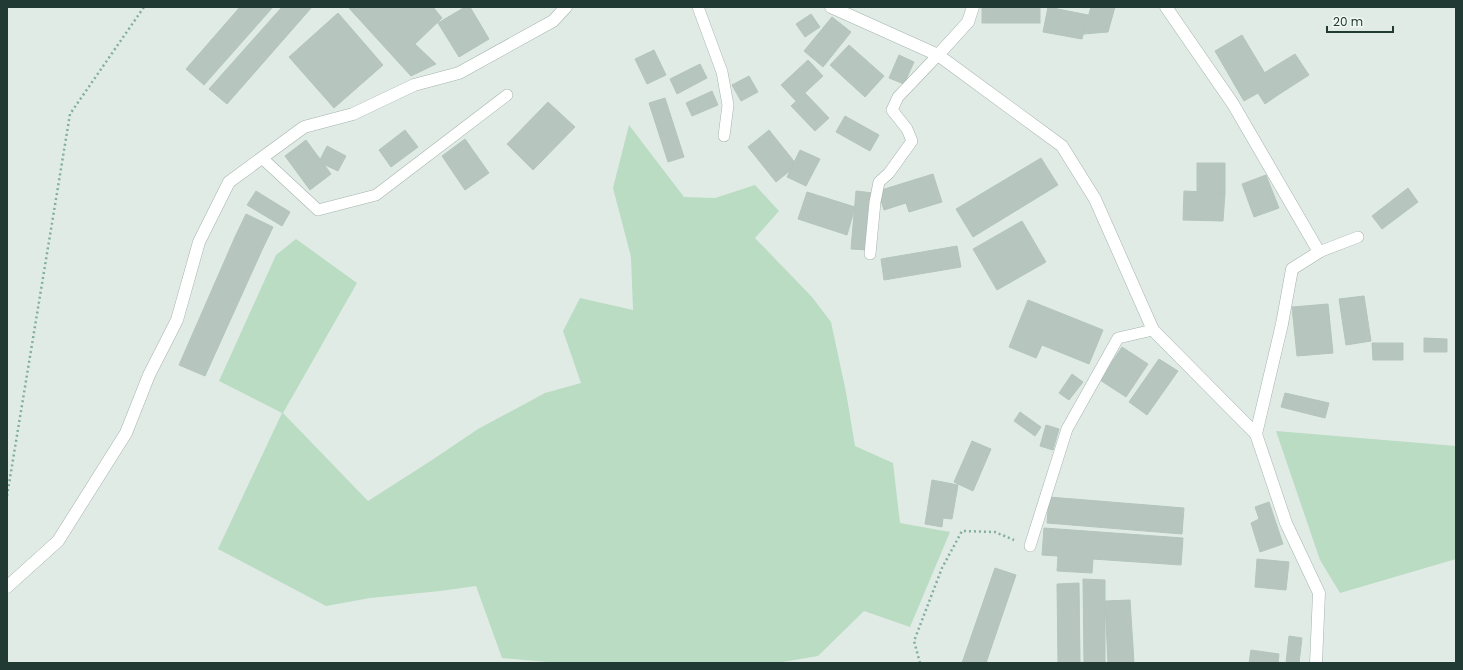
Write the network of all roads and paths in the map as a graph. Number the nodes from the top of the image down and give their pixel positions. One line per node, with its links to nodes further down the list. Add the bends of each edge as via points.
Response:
1 (144, 7): 16 (path, via 70,114)
2 (566, 7): 10 (street, via 553,21 459,73 414,85 352,114 304,127)
3 (698, 7): 9 (lane, via 722,72 728,105)
4 (831, 7): 7 (street)
5 (973, 7): 7 (street, via 968,22)
6 (1166, 7): 12 (street, via 1233,104)
7 (938, 55): 13 (lane, via 898,98 892,110 912,140 889,173 879,182); 14 (street, via 1062,146 1095,199)
8 (507, 95): 10 (lane, via 376,195 318,210)
9 (724, 136)
10 (262, 158): 18 (street, via 229,182 199,242 177,320 149,375 126,433 58,541)
11 (1358, 237): 12 (lane)
12 (1319, 252): 15 (street, via 1292,269)
13 (870, 254)
14 (1153, 330): 15 (street); 17 (lane, via 1118,338 1066,429)
15 (1256, 434): 20 (street, via 1286,523 1319,593)
16 (7, 496)
17 (1030, 546): 19 (path, via 995,532 962,531 942,568 914,641)
18 (7, 587)
19 (920, 663)
20 (1316, 663)

